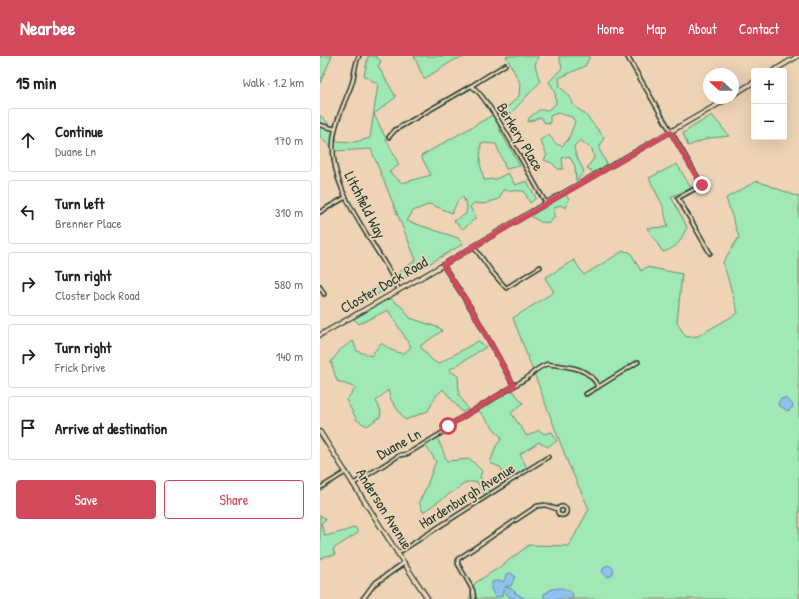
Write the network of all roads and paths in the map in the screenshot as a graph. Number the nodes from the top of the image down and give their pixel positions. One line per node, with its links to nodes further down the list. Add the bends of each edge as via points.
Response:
1 (359, 56): 11 (street, Litchfield Way, via 352,84)
2 (627, 56): 12 (street)
3 (798, 56): 5 (main road)
4 (505, 65): 7 (street)
5 (778, 68)
6 (751, 84): 8 (main road)
7 (471, 86): 13 (street, via 395,130); 15 (street, Berkery Place, via 489,106)
8 (739, 91)
9 (718, 104): 12 (main road, Closter Dock Road)
10 (320, 125): 11 (street)
11 (335, 129): 14 (street, Litchfield Way, via 334,166)
12 (670, 132): 15 (main road, Closter Dock Road); 18 (street, via 702,185 678,198)
13 (389, 137)
14 (346, 197): 16 (street); 22 (street, Litchfield Way)
15 (546, 204): 17 (main road, Closter Dock Road)
16 (320, 212)
17 (474, 247): 19 (main road, Closter Dock Road); 20 (street, via 506,288)
18 (710, 253)
19 (443, 265): 22 (main road, Closter Dock Road); 26 (street, via 474,313)
20 (540, 267)
21 (320, 287): 23 (street)
22 (399, 290): 24 (main road, Closter Dock Road)
23 (324, 294)
24 (320, 335)
25 (638, 362): 27 (street)
26 (514, 386): 27 (street, Duane Ln, via 547,364 583,370 595,379); 32 (street, Duane Ln, via 448,426 445,431)
27 (598, 387): 28 (street)
28 (586, 394)
29 (320, 432): 31 (main road, Anderson Avenue)
30 (548, 457): 35 (street, Hardenburgh Avenue)
31 (346, 472): 32 (main road, Anderson Avenue); 33 (street)
32 (353, 484): 35 (main road, Anderson Avenue)
33 (320, 488)
34 (557, 509): 39 (street, via 545,505 537,506 458,559 458,564 473,591)
35 (398, 553): 36 (main road, Anderson Avenue)
36 (404, 563): 37 (street, via 374,584); 38 (main road, Anderson Avenue)
37 (363, 599)
38 (428, 599)
39 (474, 599)

